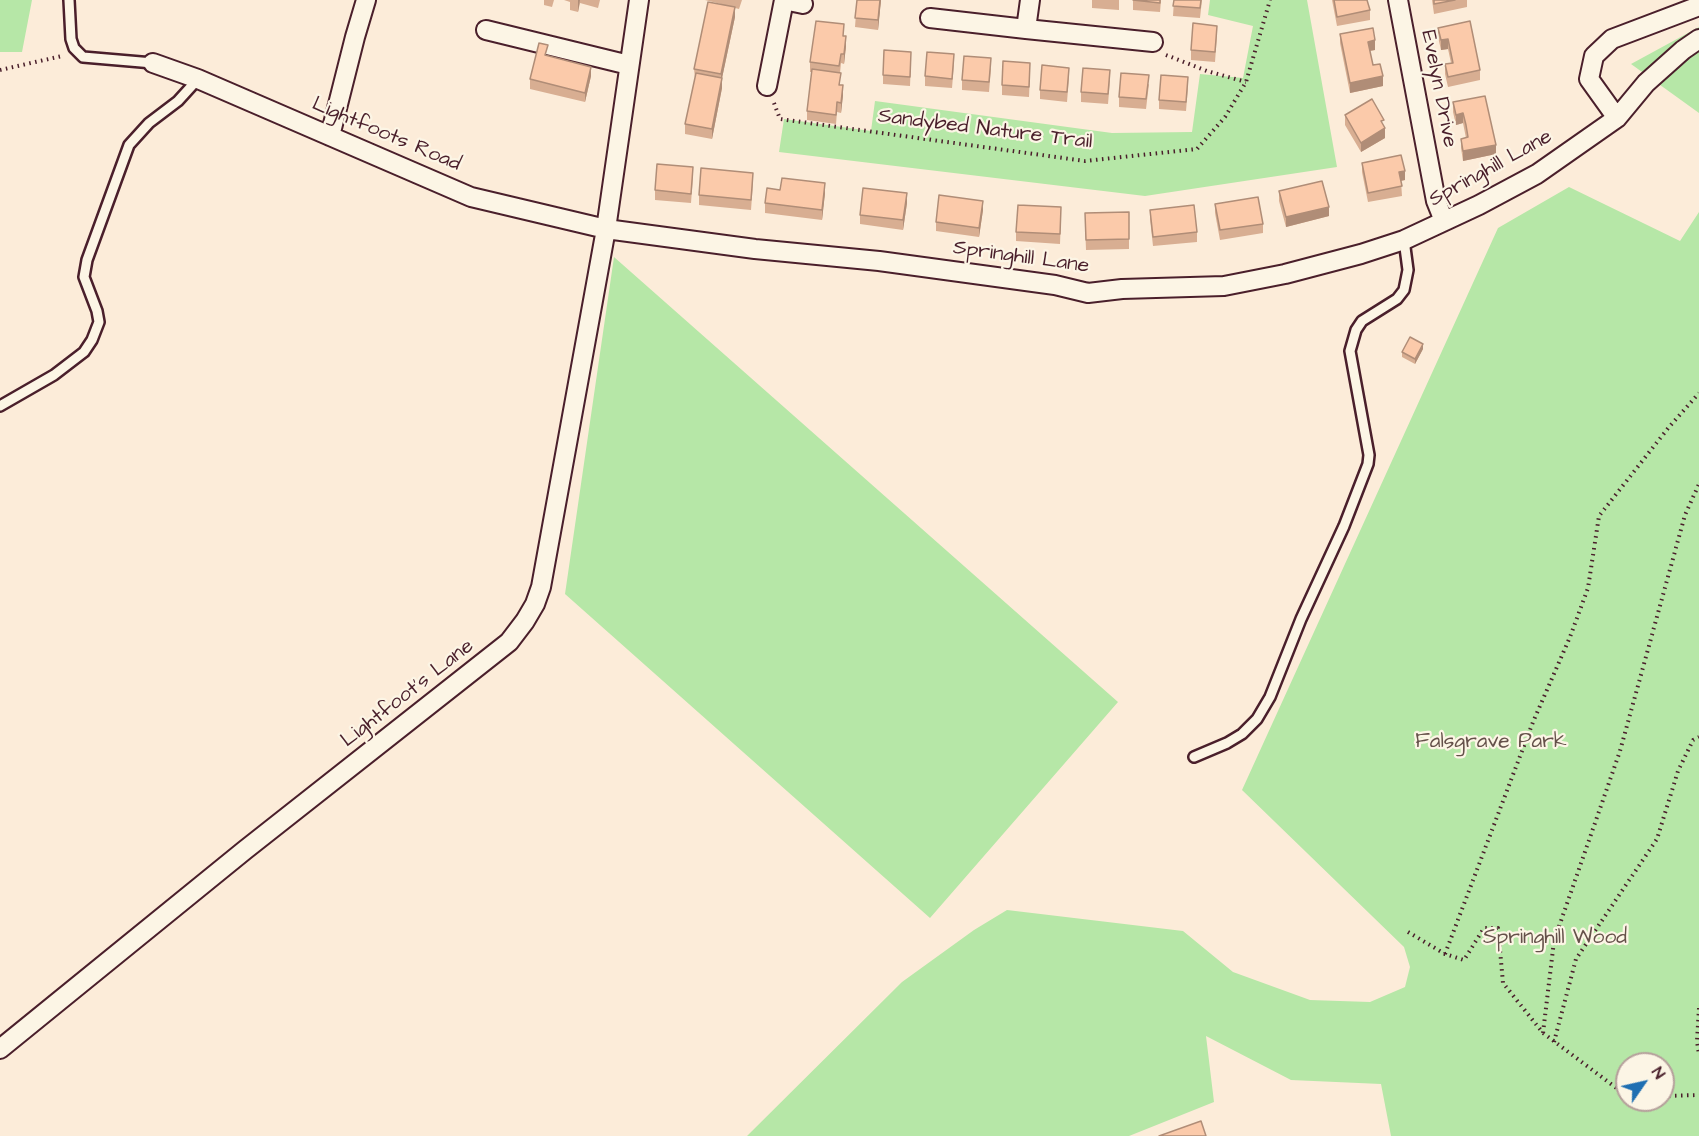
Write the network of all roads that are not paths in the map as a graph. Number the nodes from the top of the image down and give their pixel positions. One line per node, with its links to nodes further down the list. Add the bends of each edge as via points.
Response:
1 (69, 0): 14 (lane, via 71,39 83,57)
2 (366, 0): 19 (street)
3 (639, 0): 15 (street)
4 (784, 0): 7 (street); 17 (street)
5 (1030, 0): 10 (street)
6 (1398, 0): 20 (street, Evelyn Drive, via 1436,201)
7 (803, 4)
8 (1699, 6): 18 (street, via 1612,39 1594,56 1589,79)
9 (930, 18): 10 (street)
10 (1026, 29): 13 (street)
11 (486, 30): 15 (street)
12 (1699, 39): 18 (street, Springhill Lane, via 1646,83)
13 (1153, 42)
14 (153, 63): 16 (street, Lightfoots Road)
15 (629, 65): 21 (street)
16 (198, 79): 19 (street, Lightfoots Road); 23 (lane, via 129,145 87,260 84,277 99,322 92,340 84,352 54,375)
17 (767, 86)
18 (1617, 118): 20 (street, Springhill Lane, via 1537,174)
19 (330, 136): 21 (street, Lightfoots Road, via 471,196)
20 (1444, 221): 22 (street, Springhill Lane)
21 (606, 229): 22 (street, Springhill Lane, via 879,261 1088,293 1224,286 1285,274); 25 (street, Lightfoot's Lane, via 541,587 525,621 509,642)
22 (1404, 240): 24 (lane, via 1408,270 1404,290 1397,299 1362,321 1350,351 1369,455 1344,526 1270,698 1257,719 1242,734)
23 (0, 406)
24 (1194, 757)
25 (0, 1049)

